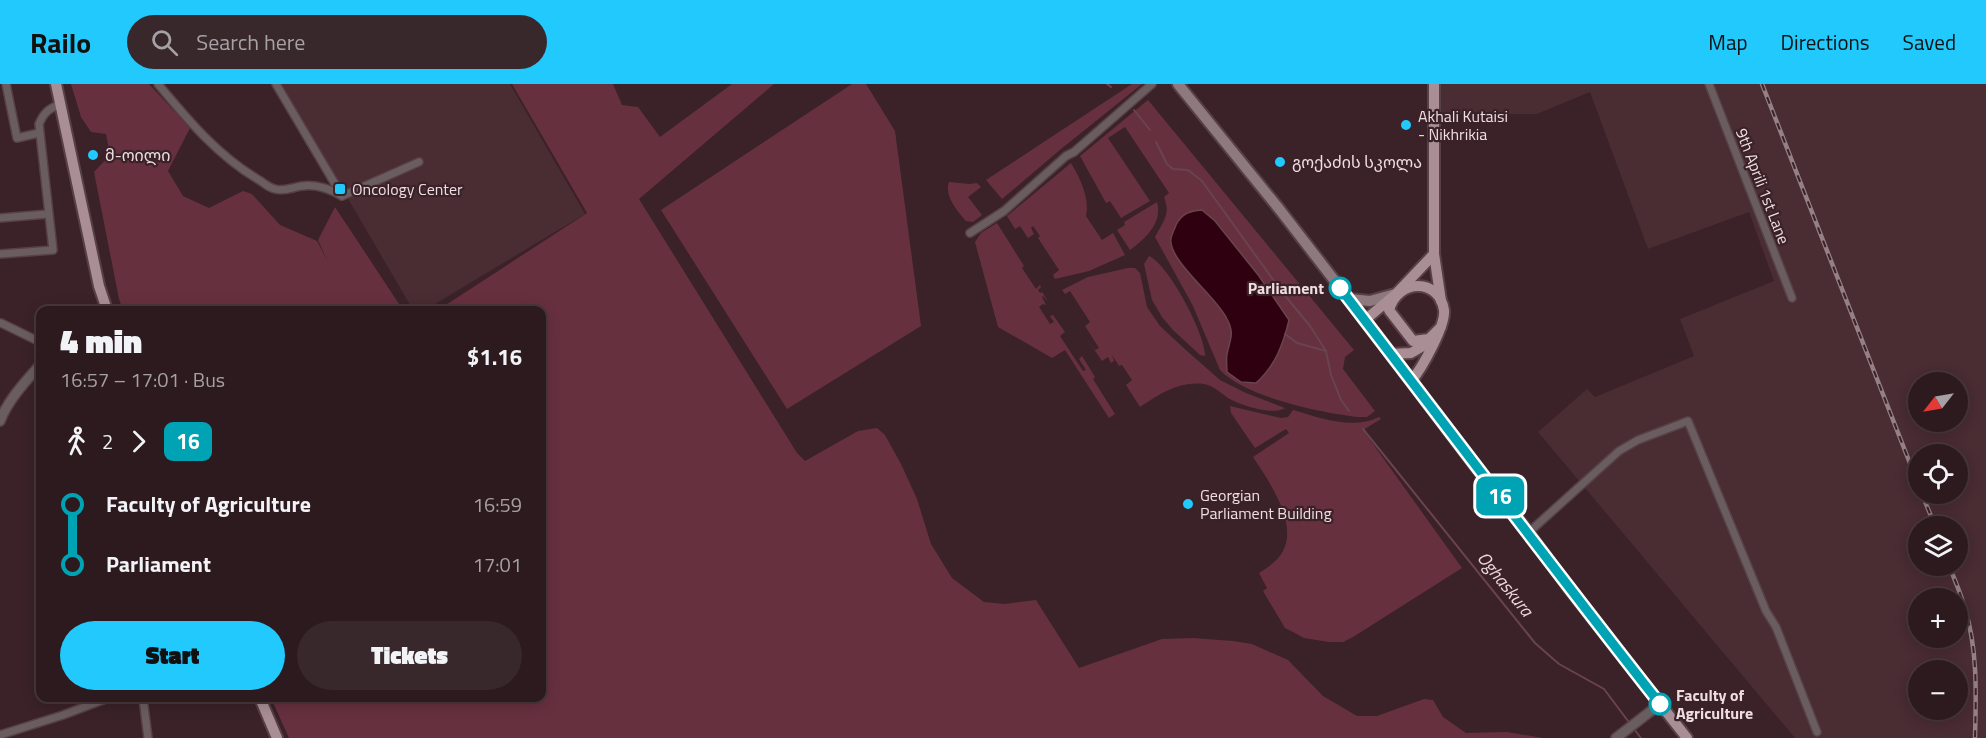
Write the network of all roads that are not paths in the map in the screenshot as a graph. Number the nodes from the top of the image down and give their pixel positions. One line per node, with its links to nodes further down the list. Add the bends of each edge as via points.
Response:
1 (6, 84): 10 (street, via 17,138)
2 (56, 84): 9 (main road)
3 (158, 84): 12 (street, via 199,132 254,178 273,189 316,186)
4 (276, 84): 12 (street)
5 (1152, 84): 15 (street, via 994,219)
6 (1178, 84): 20 (main road)
7 (1434, 84): 17 (main road)
8 (1709, 84): 19 (street, 9th Aprili 1st Lane)
9 (60, 104): 10 (street, via 42,116); 22 (main road)
10 (39, 133): 13 (street)
11 (419, 162): 12 (street)
12 (342, 196)
13 (48, 214): 14 (street); 16 (street, via 53,250)
14 (0, 218)
15 (970, 233)
16 (0, 254)
17 (1434, 254): 18 (main road); 21 (main road)
18 (1396, 294): 20 (main road, via 1370,301); 21 (main road, via 1405,288 1426,287); 23 (main road); 25 (main road, via 1389,310 1413,341 1429,339)
19 (1792, 298)
20 (1349, 299): 23 (main road)
21 (1442, 301): 25 (main road)
22 (104, 306)
23 (1365, 320): 28 (main road)
24 (1, 323): 27 (street)
25 (1441, 327): 26 (main road)
26 (1435, 339): 28 (main road, via 1411,353); 30 (main road)
27 (36, 340)
28 (1391, 354): 30 (main road)
29 (36, 370): 31 (street)
30 (1412, 380): 32 (main road)
31 (0, 421)
32 (1528, 533): 36 (main road); 37 (street, via 1619,452 1638,440 1688,421)
33 (97, 702): 38 (street)
34 (144, 702): 39 (street)
35 (262, 702): 40 (main road)
36 (1660, 704): 41 (street); 42 (main road)
37 (1817, 732)
38 (0, 735)
39 (148, 738)
40 (277, 738)
41 (1616, 738)
42 (1687, 738)

